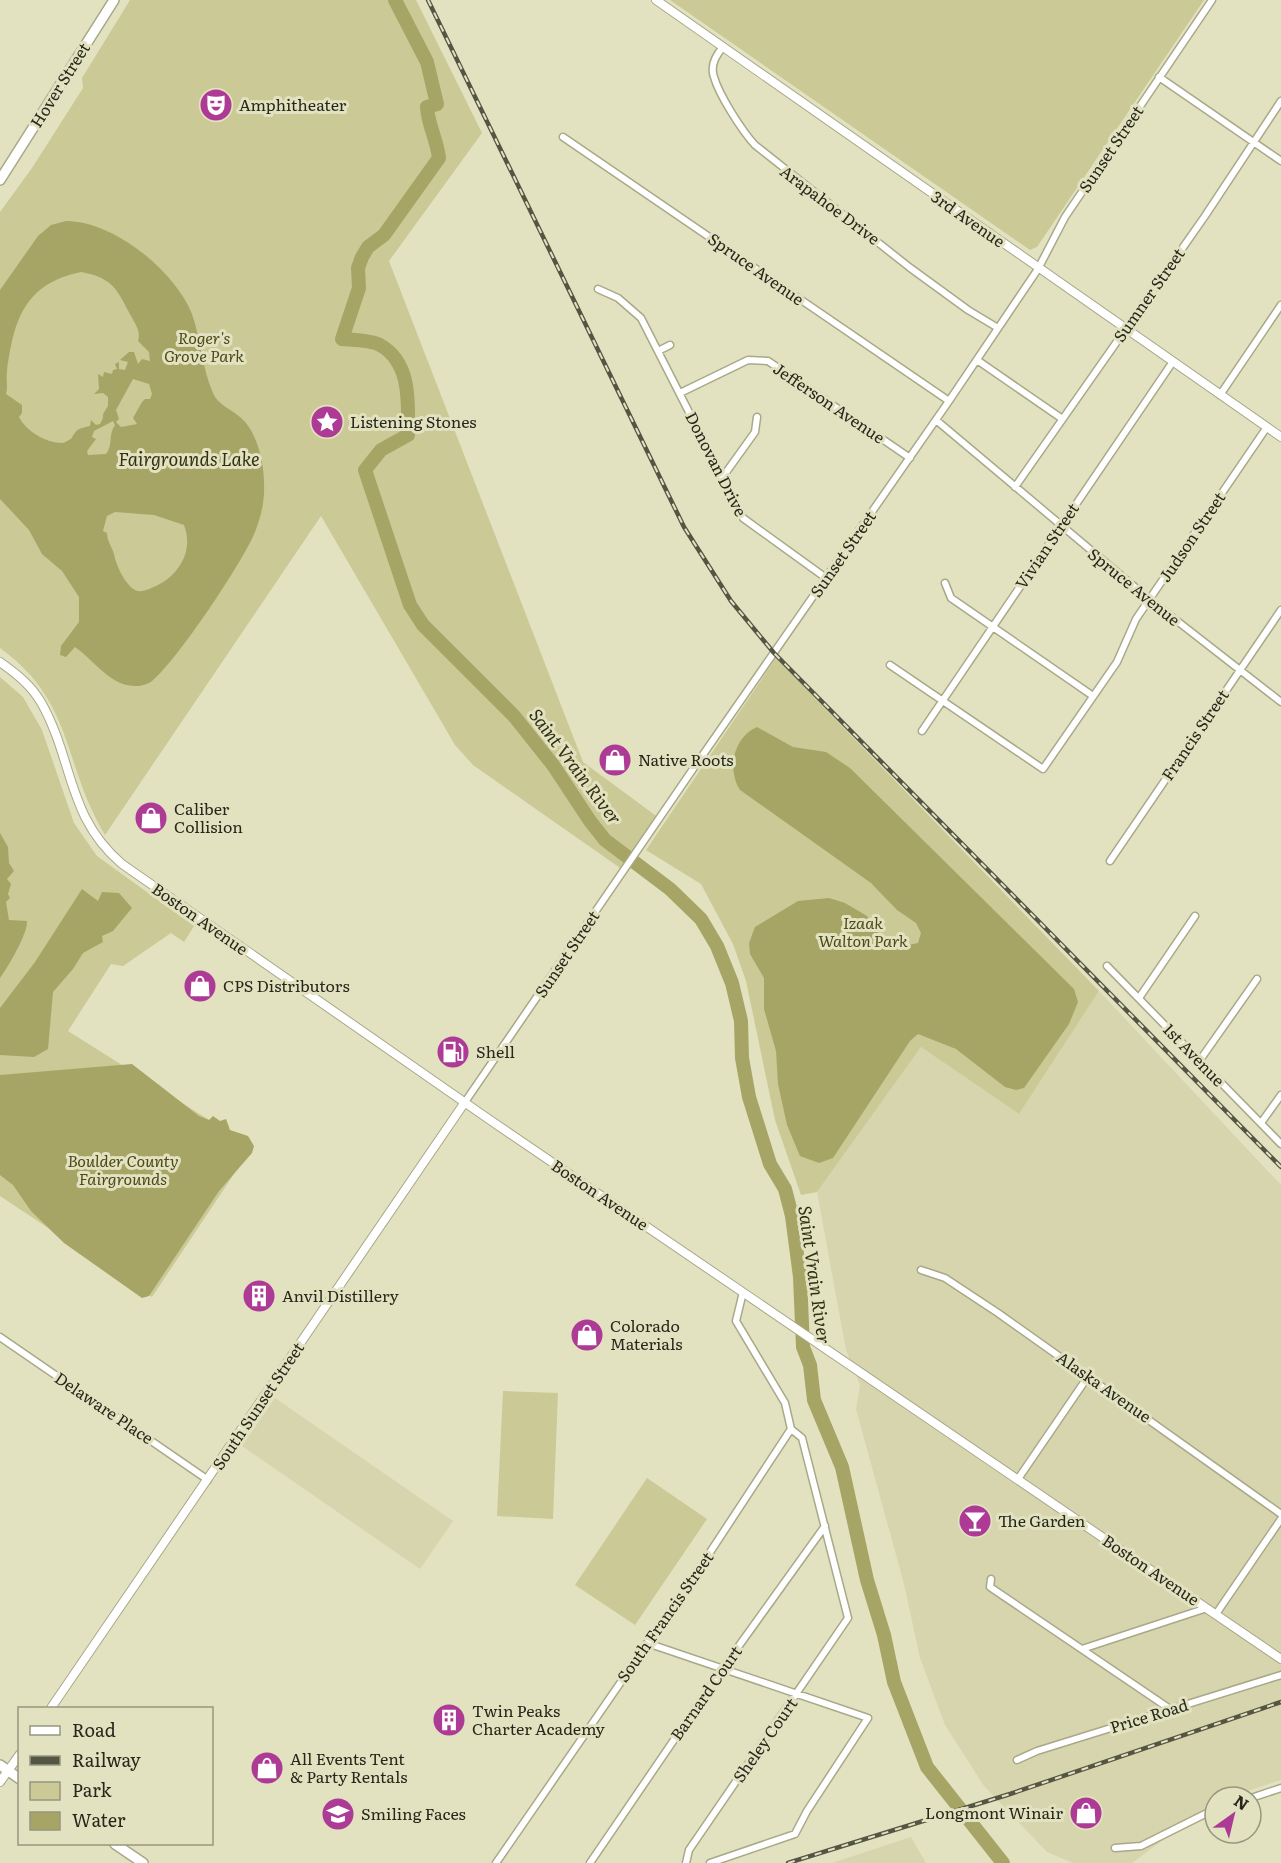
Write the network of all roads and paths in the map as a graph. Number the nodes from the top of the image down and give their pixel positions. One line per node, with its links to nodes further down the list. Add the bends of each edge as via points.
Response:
1 (114, 0): 10 (main road, Hover Street)
2 (656, 0): 4 (street, 3rd Avenue)
3 (1212, 0): 5 (street, Sunset Street)
4 (723, 47): 11 (street, 3rd Avenue); 14 (street, Arapahoe Drive, via 716,58 714,77 754,146 912,269)
5 (1160, 77): 8 (street); 11 (street, Sunset Street, via 1060,225)
6 (1281, 101): 8 (street, Sumner Street)
7 (563, 137): 22 (street, Spruce Avenue)
8 (1253, 142): 9 (street); 15 (street, Sumner Street)
9 (1281, 161)
10 (0, 180)
11 (1038, 269): 14 (street, Sunset Street); 15 (street, 3rd Avenue)
12 (598, 289): 17 (street, Donovan Drive, via 632,308)
13 (1281, 305): 21 (street)
14 (998, 328): 18 (street, Sunset Street)
15 (1124, 330): 19 (street, 3rd Avenue); 24 (street, Sumner Street)
16 (670, 345): 17 (street)
17 (658, 351): 20 (street, Donovan Drive)
18 (976, 360): 22 (street, Sunset Street); 24 (street)
19 (1172, 363): 21 (street, 3rd Avenue); 31 (street, Vivian Street)
20 (680, 393): 28 (street, Jefferson Avenue, via 748,360 768,361); 29 (street, Donovan Drive)
21 (1220, 395): 26 (street, 3rd Avenue)
22 (949, 401): 25 (street, Sunset Street)
23 (757, 417): 29 (street, via 755,432)
24 (1061, 418): 30 (street, Sumner Street)
25 (936, 420): 28 (street, Sunset Street); 30 (street, Spruce Avenue)
26 (1267, 428): 27 (street, 3rd Avenue); 34 (street, Judson Street)
27 (1281, 438)
28 (910, 458): 32 (street, Sunset Street)
29 (722, 478): 32 (street, Donovan Drive, via 748,524)
30 (1015, 488): 31 (street, Spruce Avenue)
31 (1060, 526): 34 (street, Spruce Avenue); 36 (street, Vivian Street)
32 (826, 578): 51 (street, Sunset Street)
33 (945, 583): 36 (street, via 951,598)
34 (1149, 599): 39 (street, Spruce Avenue); 40 (street, Judson Street, via 1117,662)
35 (1281, 610): 39 (street, Francis Street)
36 (993, 627): 40 (street); 41 (street, Vivian Street)
37 (0, 662): 51 (street, Boston Avenue, via 27,684 42,703 85,820 108,852)
38 (890, 665): 41 (street)
39 (1238, 671): 42 (street, Spruce Avenue); 44 (street, Francis Street)
40 (1093, 696): 41 (street, Judson Street, via 1043,769)
41 (943, 701): 43 (street, Vivian Street)
42 (1281, 702)
43 (922, 731)
44 (1110, 861)
45 (1195, 916): 48 (street)
46 (1107, 966): 48 (street, 1st Avenue)
47 (1257, 979): 49 (street)
48 (1139, 998): 49 (street, 1st Avenue)
49 (1200, 1060): 52 (street, 1st Avenue)
50 (1281, 1095): 52 (street)
51 (465, 1102): 55 (street, Boston Avenue); 60 (street, South Sunset Street)
52 (1261, 1123): 53 (street, 1st Avenue)
53 (1281, 1144)
54 (921, 1270): 57 (street, Alaska Avenue, via 945,1278)
55 (743, 1292): 58 (street, via 736,1321 785,1403); 59 (street, Boston Avenue)
56 (0, 1337): 60 (street, Delaware Place)
57 (1089, 1375): 59 (street); 61 (street, Alaska Avenue)
58 (791, 1429): 63 (street, via 802,1438); 67 (street, South Francis Street)
59 (1018, 1479): 65 (street, Boston Avenue)
60 (208, 1480): 73 (street, South Sunset Street)
61 (1281, 1514)
62 (1281, 1519): 66 (street)
63 (825, 1526): 70 (street, Barnard Court); 72 (street, Sheley Court, via 848,1618)
64 (991, 1579): 68 (street, via 990,1587)
65 (1208, 1608): 66 (street, Boston Avenue); 68 (street)
66 (1216, 1614): 69 (street, Boston Avenue)
67 (647, 1643): 70 (street); 86 (street, South Francis Street)
68 (1082, 1649): 74 (street)
69 (1281, 1659)
70 (723, 1668): 72 (street); 87 (street, Barnard Court)
71 (1281, 1676): 74 (street, Price Road)
72 (796, 1694): 88 (street, Sheley Court, via 689,1850); 89 (street, via 868,1718 795,1834)
73 (52, 1707)
74 (1170, 1709): 76 (street, Price Road)
75 (18, 1756): 77 (street)
76 (1017, 1760)
77 (4, 1768): 78 (main road); 79 (street)
78 (18, 1778)
79 (0, 1782)
80 (1281, 1788): 81 (street)
81 (1263, 1794)
82 (1203, 1815): 84 (street, via 1141,1846)
83 (116, 1845): 85 (main road)
84 (1115, 1848)
85 (143, 1863)
86 (496, 1863)
87 (590, 1863)
88 (686, 1863)
89 (710, 1863)

